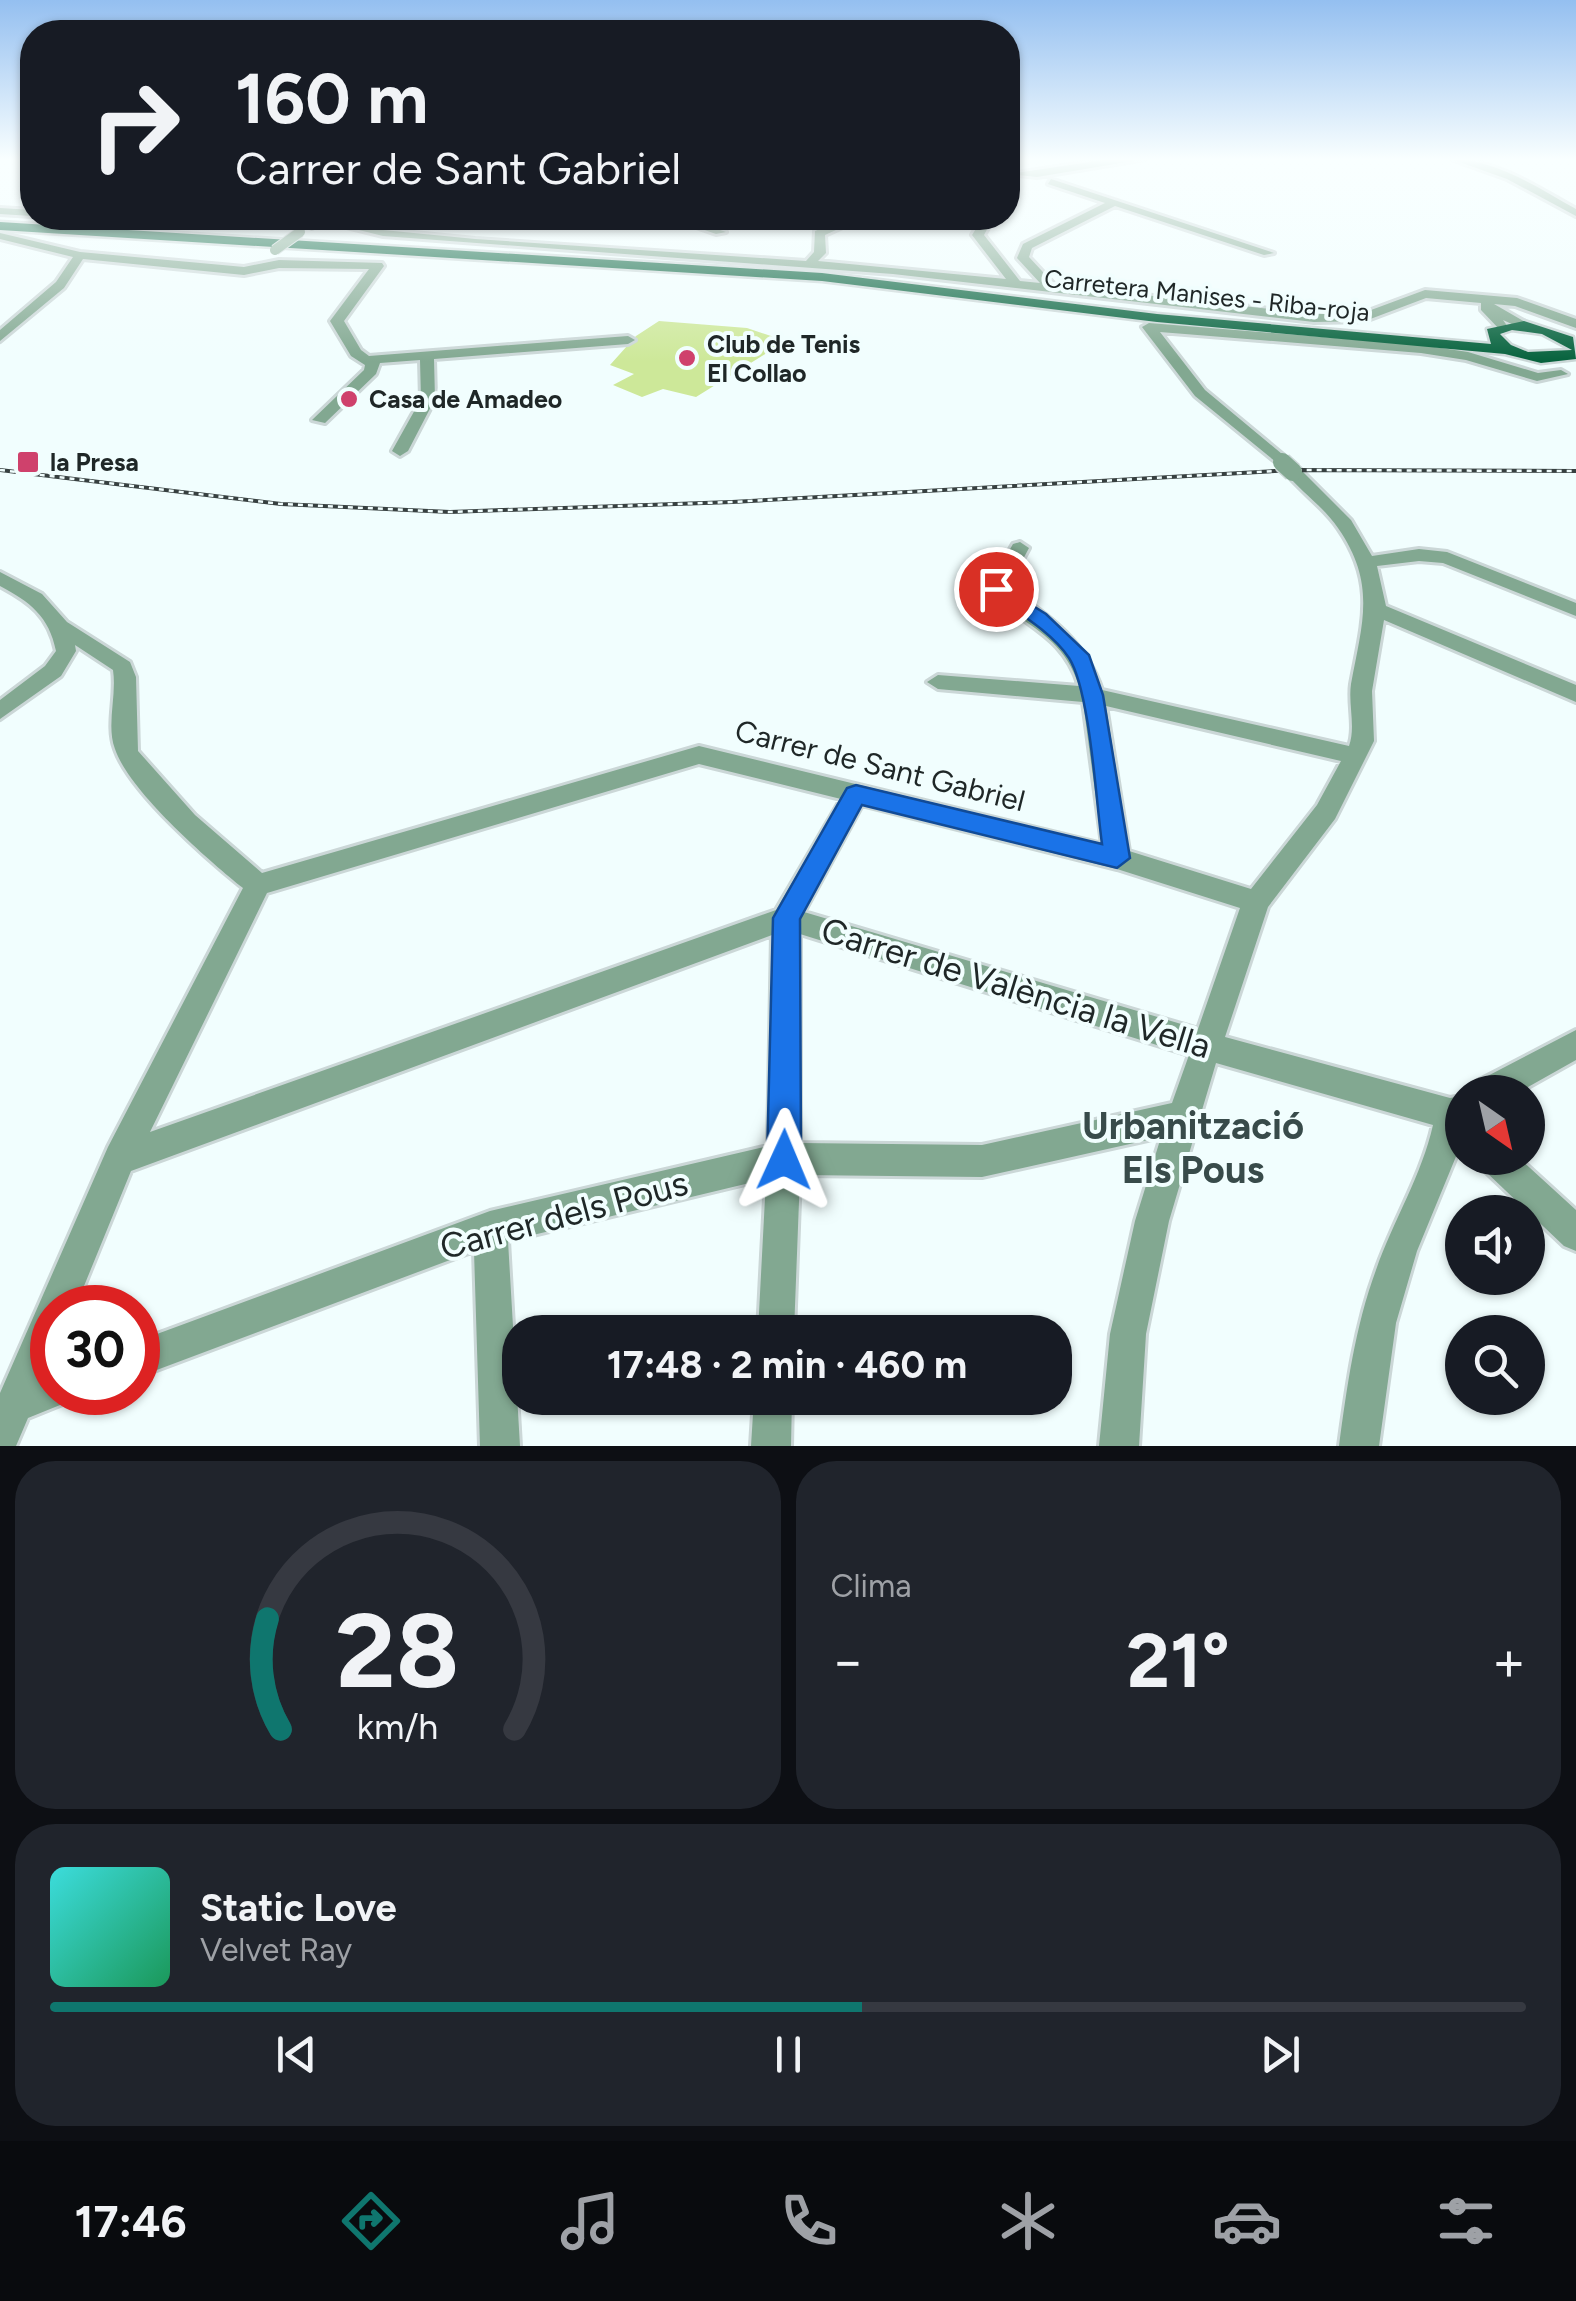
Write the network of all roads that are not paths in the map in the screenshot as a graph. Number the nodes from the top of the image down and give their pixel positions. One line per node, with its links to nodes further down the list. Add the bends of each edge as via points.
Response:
1 (1067, 226): 19 (street, via 1028,246 1023,258)
2 (1186, 226): 13 (street)
3 (109, 230): 29 (main road, Carretera Manises - Riba-roja, via 822,276 1190,322)
4 (118, 230): 25 (main road, Carretera Manises - Riba-roja, via 824,272 1287,326 1462,336)
5 (296, 230): 12 (street, bridge)
6 (372, 230): 15 (street)
7 (714, 230): 10 (street)
8 (828, 230): 15 (street, via 820,233 820,254)
9 (981, 230): 18 (street, via 978,235)
10 (720, 232)
11 (0, 236): 14 (street)
12 (271, 252): 16 (street); 17 (street, via 237,265)
13 (1268, 253)
14 (80, 255): 17 (street); 21 (street)
15 (810, 262): 18 (street)
16 (279, 264): 17 (street); 31 (street, via 378,266 337,321)
17 (247, 275)
18 (1018, 286): 19 (street)
19 (1054, 290): 20 (street, via 1344,319 1382,313 1425,294)
20 (1487, 304): 23 (street, via 1516,302); 24 (street); 25 (street)
21 (38, 305): 22 (street); 26 (street)
22 (0, 320)
23 (1576, 324)
24 (1527, 327): 25 (main road, Carretera Manises - Riba-roja); 27 (main road, Carretera Manises - Riba-roja)
25 (1497, 329): 29 (main road, via 1499,344)
26 (0, 337)
27 (1568, 337): 32 (main road)
28 (628, 340): 30 (street)
29 (1511, 350): 32 (main road, Carretera Manises - Riba-roja)
30 (427, 356): 31 (street); 34 (street, via 428,399)
31 (366, 360): 33 (street, via 371,371)
32 (1570, 362): 36 (street, via 1538,378 1421,349 1149,327 1200,393 1345,524)
33 (320, 420)
34 (400, 451)
35 (1020, 548): 43 (street, via 996,589 1078,655)
36 (1366, 562): 38 (street); 39 (street, via 1447,558)
37 (0, 578): 40 (street, via 41,597)
38 (1376, 609): 42 (street); 45 (street, via 1361,691 1364,741)
39 (1576, 610)
40 (62, 628): 44 (street, via 62,660); 48 (street, via 123,667 125,748 137,768)
41 (938, 682): 43 (street)
42 (1576, 694)
43 (1092, 695): 45 (street); 47 (street)
44 (0, 710)
45 (1356, 756): 49 (street, via 1326,812)
46 (856, 794): 47 (street, Carrer de Sant Gabriel); 48 (street, Carrer de Sant Gabriel, via 699,755); 50 (street)
47 (1117, 858): 49 (street, Carrer de Sant Gabriel)
48 (250, 879): 57 (street)
49 (1256, 902): 52 (street)
50 (786, 918): 52 (street, Carrer de València la Vella); 57 (street, Carrer de València la Vella); 58 (street)
51 (1576, 1044): 53 (street)
52 (1210, 1047): 54 (street, Carrer de València la Vella); 55 (street)
53 (1520, 1075)
54 (1445, 1112)
55 (1182, 1116): 58 (street, Carrer dels Pous, via 982,1161); 71 (street, via 1128,1334)
56 (1445, 1144): 72 (street, via 1371,1340)
57 (120, 1160): 62 (street)
58 (784, 1160): 60 (street, Carrer dels Pous); 63 (street)
59 (1514, 1175): 61 (street)
60 (490, 1228): 64 (street, Carrer dels Pous); 69 (street)
61 (1576, 1234)
62 (67, 1285)
63 (777, 1315)
64 (160, 1351)
65 (30, 1370): 68 (street)
66 (30, 1406): 68 (street)
67 (772, 1415): 70 (street)
68 (8, 1421)
69 (500, 1446)
70 (771, 1446)
71 (1119, 1446)
72 (1359, 1446)

